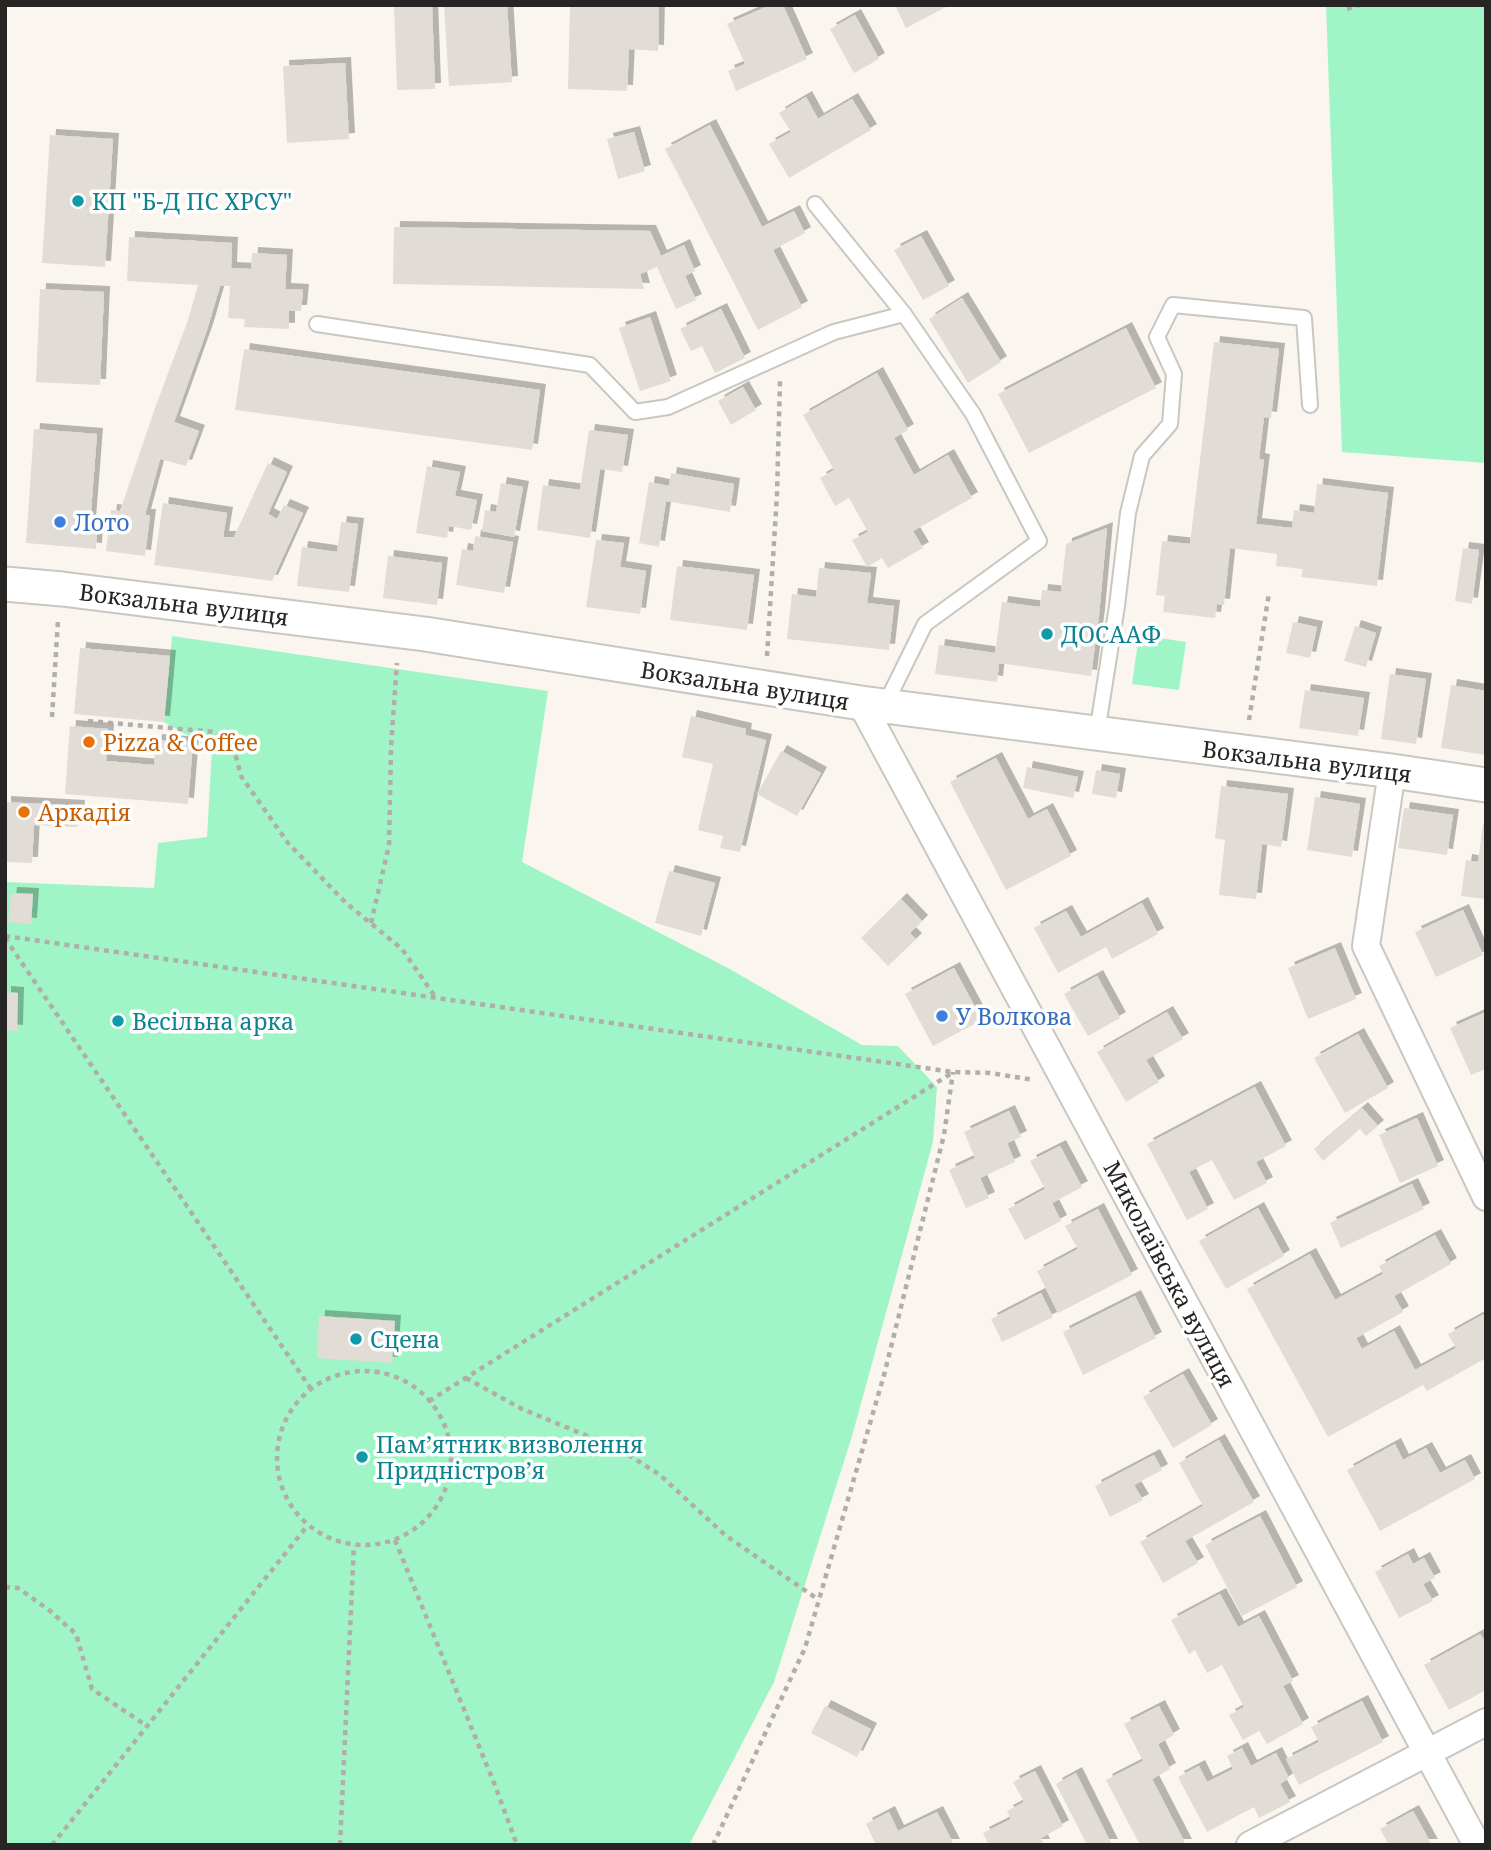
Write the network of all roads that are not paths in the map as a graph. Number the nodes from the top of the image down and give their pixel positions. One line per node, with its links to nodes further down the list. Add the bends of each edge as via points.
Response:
1 (815, 204): 2 (lane)
2 (904, 314): 3 (lane, via 834,332 668,407 635,412 590,365); 6 (lane, via 973,414 1039,541 925,624)
3 (317, 324)
4 (1310, 405): 7 (lane, via 1304,318 1173,305 1157,337 1174,374 1170,424 1142,456 1128,513)
5 (5, 584): 6 (street, Вокзальна вулиця, via 425,634)
6 (873, 705): 7 (street, Вокзальна вулиця); 12 (street, Миколаївська вулиця)
7 (1097, 733): 8 (street, Вокзальна вулиця)
8 (1392, 771): 9 (street, Вокзальна вулиця); 10 (street, via 1366,946)
9 (1486, 785)
10 (1486, 1198)
11 (1486, 1722): 12 (street)
12 (1428, 1751): 13 (street); 14 (street, Миколаївська вулиця)
13 (1250, 1845)
14 (1478, 1845)

